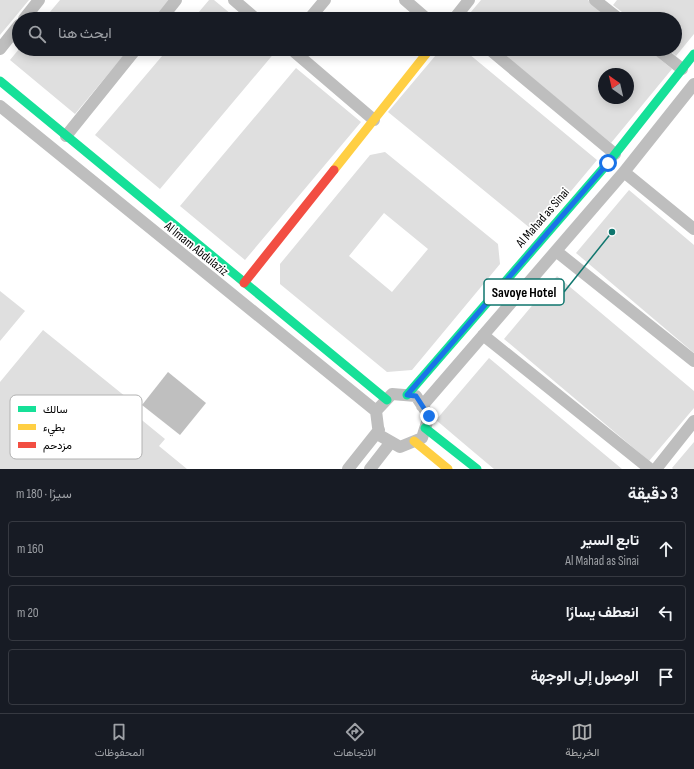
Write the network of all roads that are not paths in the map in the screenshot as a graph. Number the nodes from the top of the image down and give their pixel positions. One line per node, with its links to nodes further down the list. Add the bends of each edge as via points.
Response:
1 (39, 0): 8 (street)
2 (176, 0): 9 (street)
3 (234, 0): 10 (street)
4 (325, 0): 11 (street)
5 (405, 0): 12 (street)
6 (469, 0): 13 (street)
7 (595, 0): 14 (street)
8 (30, 12)
9 (167, 12)
10 (248, 12)
11 (315, 12)
12 (419, 12)
13 (460, 12)
14 (610, 12)
15 (12, 34): 16 (street)
16 (0, 49)
17 (694, 54): 23 (street, Al Mahad as Sinai)
18 (130, 56): 28 (street)
19 (299, 56): 27 (street)
20 (424, 56): 27 (street)
21 (497, 56): 29 (street)
22 (666, 56): 23 (street)
23 (682, 69): 29 (street, Al Mahad as Sinai)
24 (0, 81): 28 (street)
25 (694, 84): 30 (street)
26 (0, 106): 39 (street, Al Imam Abdulaziz)
27 (374, 120): 33 (street)
28 (66, 136): 33 (street)
29 (615, 154): 36 (street, Al Mahad as Sinai)
30 (624, 172): 31 (street); 32 (street)
31 (694, 229)
32 (556, 251): 34 (street); 35 (street)
33 (244, 282): 37 (street)
34 (483, 335): 38 (street); 49 (street)
35 (694, 361)
36 (407, 395): 37 (street, via 392,394); 38 (street, via 416,396)
37 (387, 400): 39 (street)
38 (422, 406): 41 (street, via 429,416)
39 (376, 411): 42 (street)
40 (694, 421): 50 (street)
41 (425, 428): 43 (street, via 422,438); 48 (street)
42 (379, 430): 44 (street, via 379,435); 45 (street)
43 (414, 441): 44 (street, via 400,447); 47 (street)
44 (392, 442): 46 (street)
45 (348, 469)
46 (370, 469)
47 (448, 469)
48 (477, 469)
49 (650, 469)
50 (656, 469)

